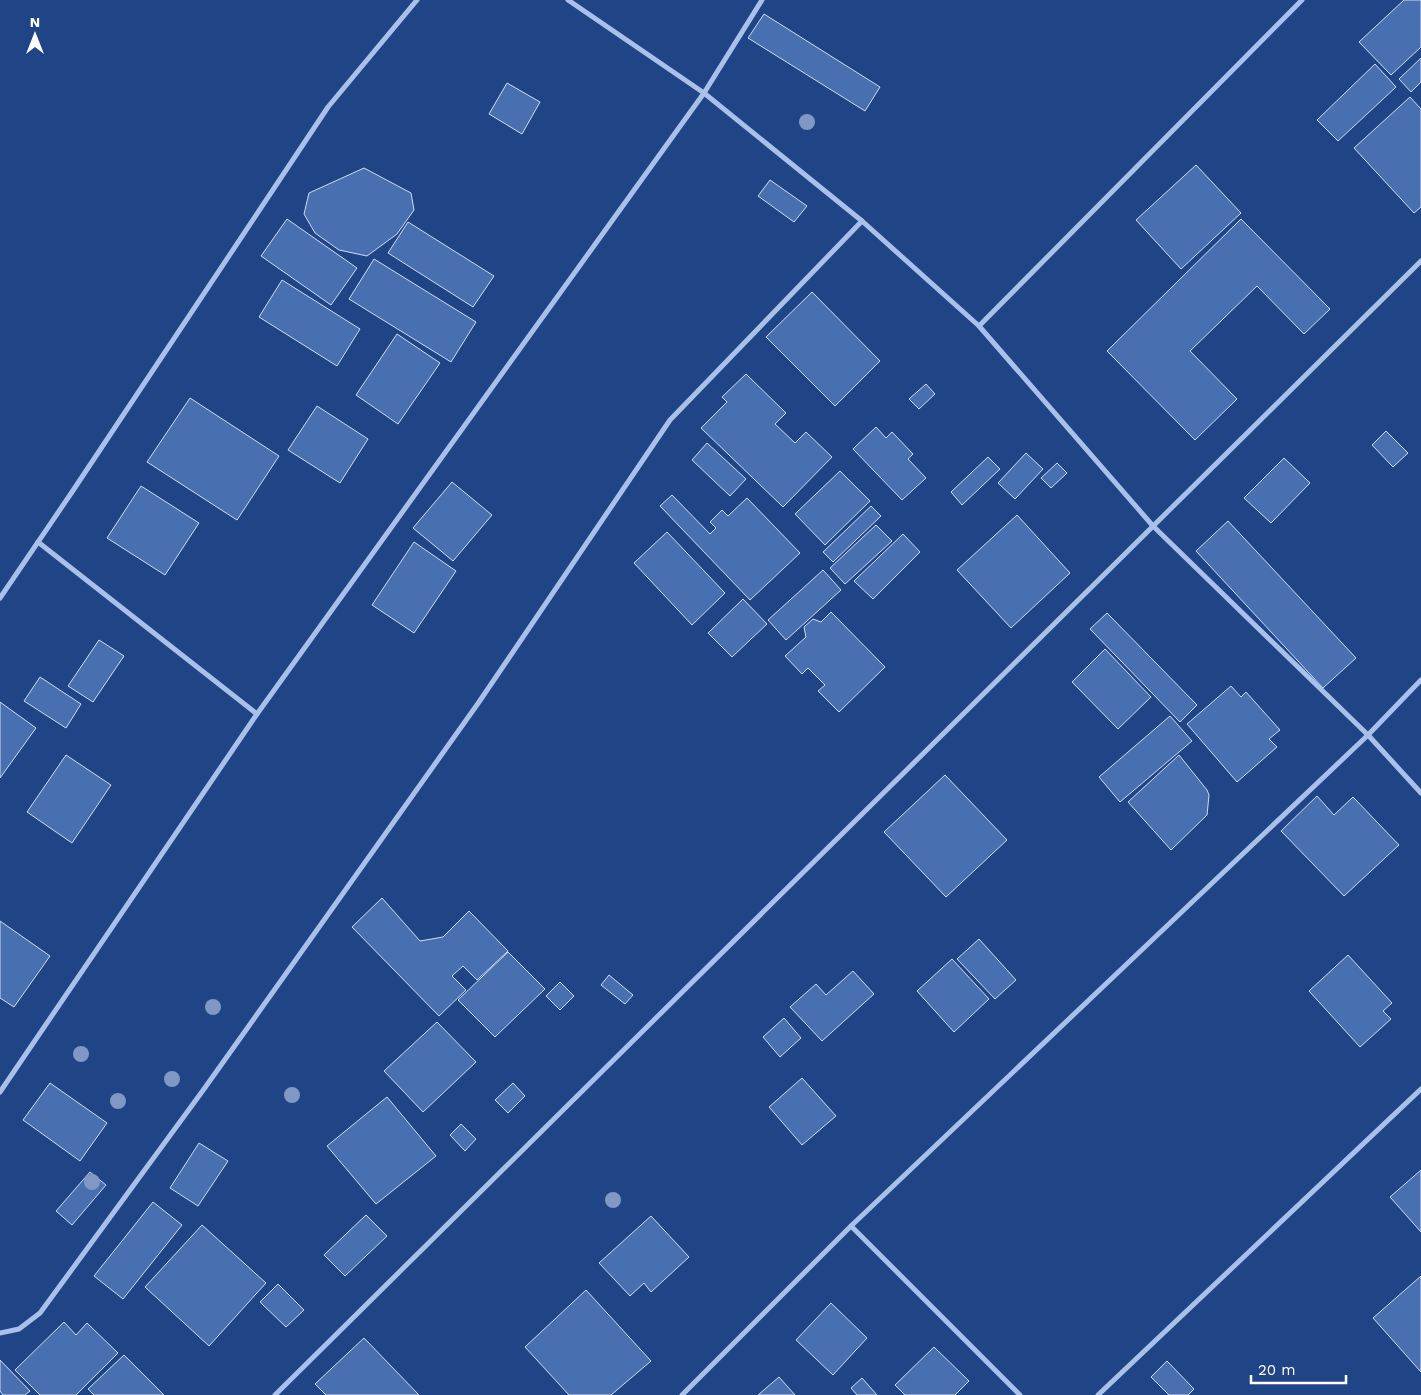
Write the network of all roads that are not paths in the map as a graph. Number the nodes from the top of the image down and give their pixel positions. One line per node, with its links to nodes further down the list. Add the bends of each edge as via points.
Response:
1 (416, 0): 10 (street, via 328,107)
2 (568, 0): 5 (street)
3 (762, 0): 5 (street)
4 (1302, 0): 8 (street)
5 (704, 93): 6 (street); 13 (street)
6 (862, 221): 8 (street); 19 (street, via 670,420 479,702 52,1297 40,1313 19,1329)
7 (1421, 261): 9 (street)
8 (979, 326): 9 (street)
9 (1153, 526): 14 (street); 20 (street)
10 (38, 542): 11 (street); 13 (street)
11 (0, 598)
12 (1421, 680): 14 (street)
13 (257, 714): 17 (street)
14 (1368, 735): 15 (street); 18 (street)
15 (1421, 793)
16 (1421, 1089): 23 (street)
17 (0, 1092)
18 (851, 1226): 21 (street); 22 (street)
19 (0, 1334)
20 (275, 1395)
21 (682, 1395)
22 (1020, 1395)
23 (1098, 1395)

